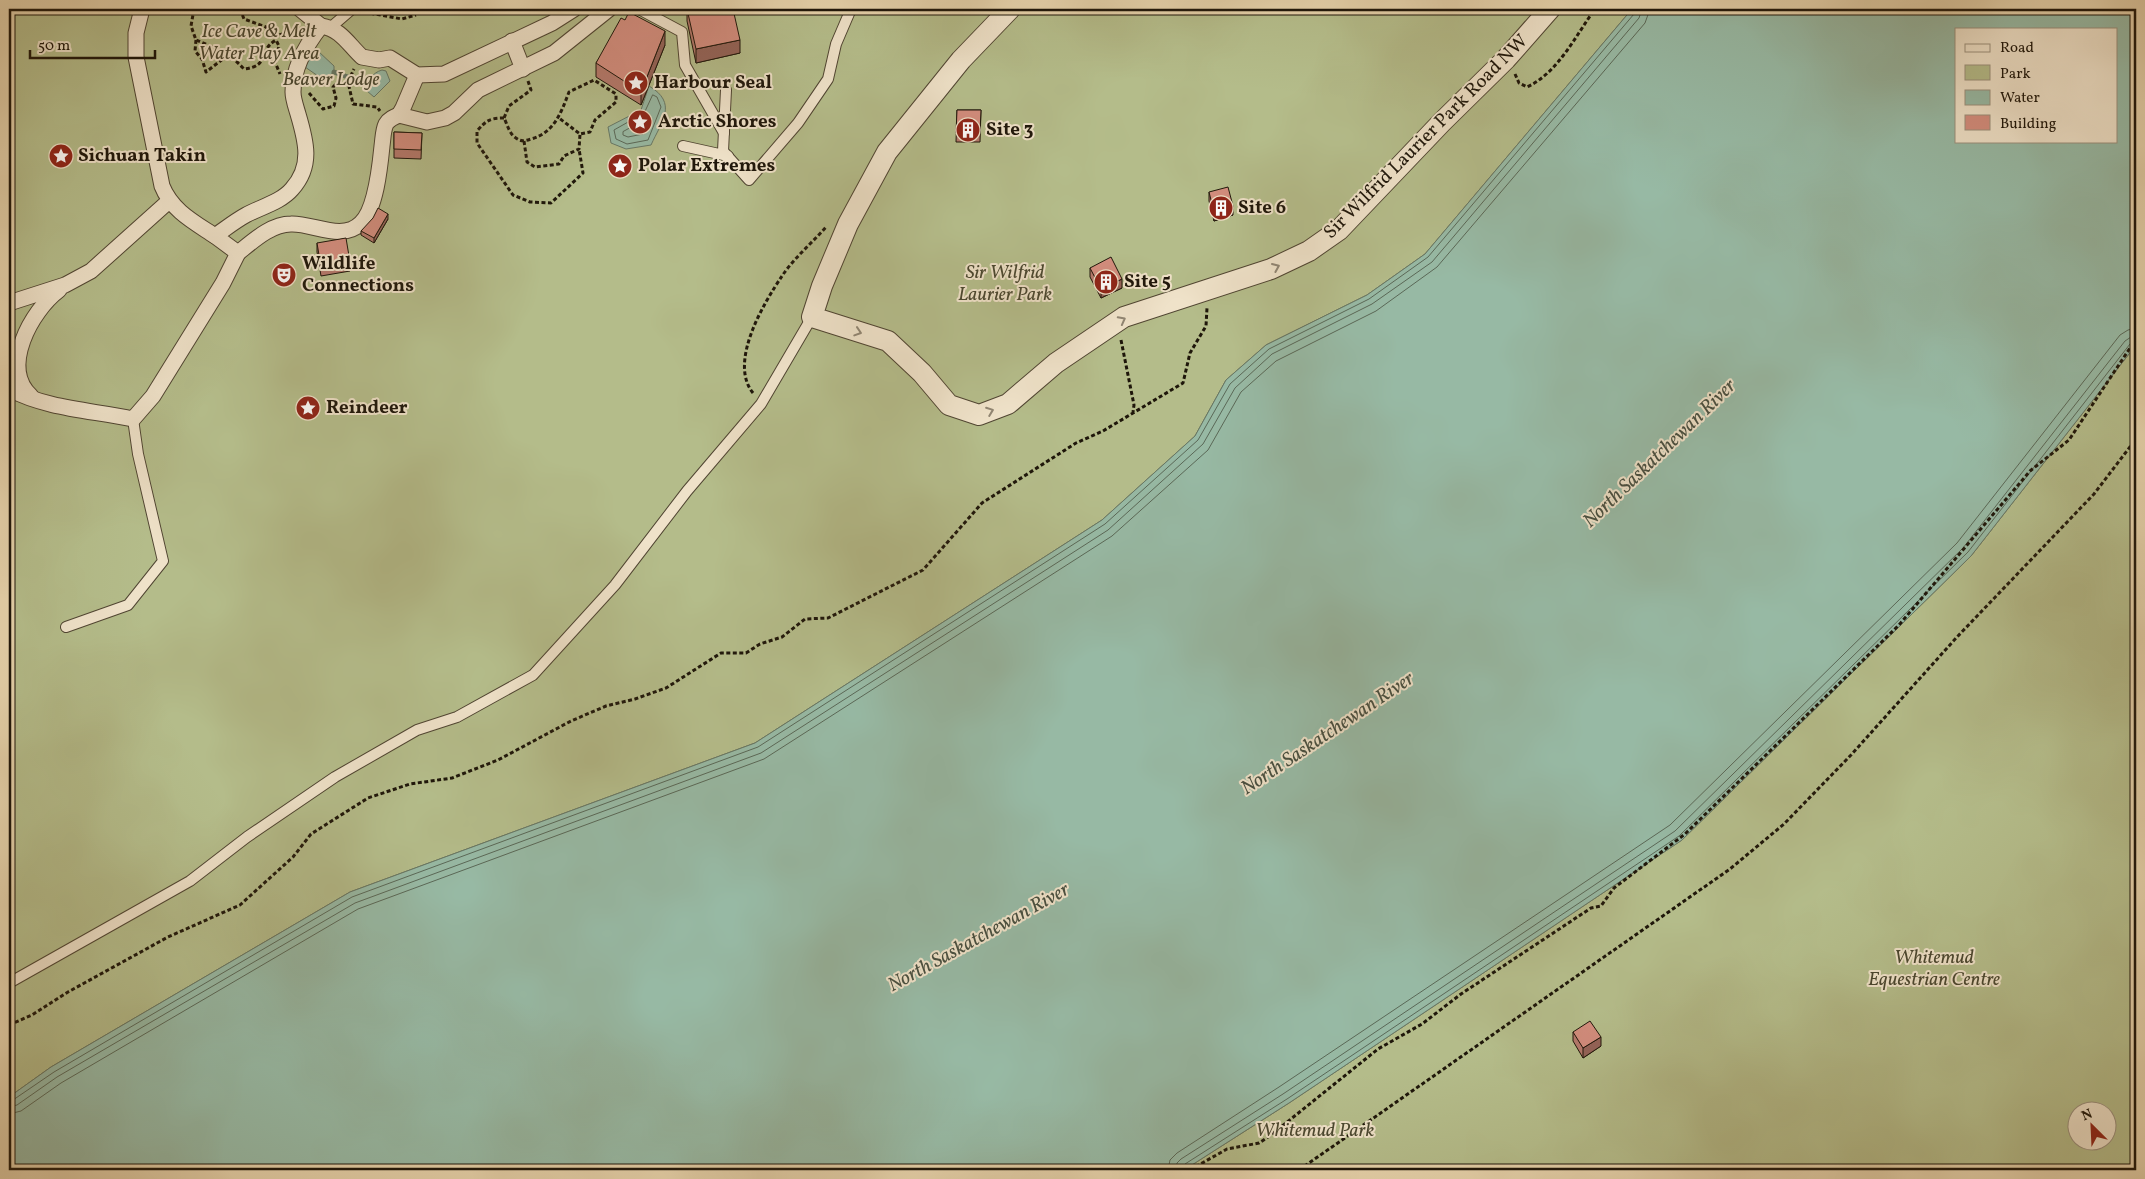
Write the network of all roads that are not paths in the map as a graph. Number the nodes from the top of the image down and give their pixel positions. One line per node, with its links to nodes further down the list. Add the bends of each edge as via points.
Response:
1 (142, 9): 19 (street, via 136,33 136,57 160,179)
2 (300, 9): 10 (street)
3 (574, 9): 11 (street)
4 (609, 9): 12 (street, via 554,53)
5 (639, 9): 16 (lane, via 682,32 685,65)
6 (852, 9): 18 (lane, via 836,44 828,79 800,120 750,180)
7 (1010, 9): 24 (street, via 960,60 887,152 848,224)
8 (1550, 9): 24 (street, Sir Wilfrid Laurier Park Road NW, one-way to 8, via 888,341 949,405 979,415 1008,404 1056,363 1124,318 1271,269 1309,252 1340,230 1506,60)
9 (356, 10): 10 (lane)
10 (326, 27): 13 (street, via 349,42 362,57 390,58); 20 (street, via 306,46 295,82 295,101 307,143 304,171 282,198 245,216)
11 (512, 41): 12 (street); 13 (street, via 456,69 435,75)
12 (523, 69): 15 (street, via 478,90 445,118 427,122)
13 (417, 75): 15 (street, via 403,108)
14 (726, 90): 16 (lane)
15 (394, 118): 21 (street, via 385,127 374,194 362,222 342,232 299,224 282,225)
16 (724, 134): 18 (lane, via 723,151)
17 (683, 146): 18 (lane)
18 (728, 156)
19 (169, 201): 20 (street, via 189,220); 22 (street, via 91,271)
20 (215, 236): 21 (street)
21 (238, 252): 27 (street, via 223,283 152,396)
22 (65, 285): 23 (street); 26 (street, via 38,309 21,337 15,355 18,381 24,391)
23 (9, 303)
24 (812, 317): 29 (lane, via 762,404 688,491 615,585 533,676 456,717 417,730 335,777 247,837 190,881)
25 (9, 389): 26 (street)
26 (38, 402): 27 (street)
27 (133, 418): 28 (lane, via 163,561 128,605)
28 (66, 627)
29 (9, 983)

